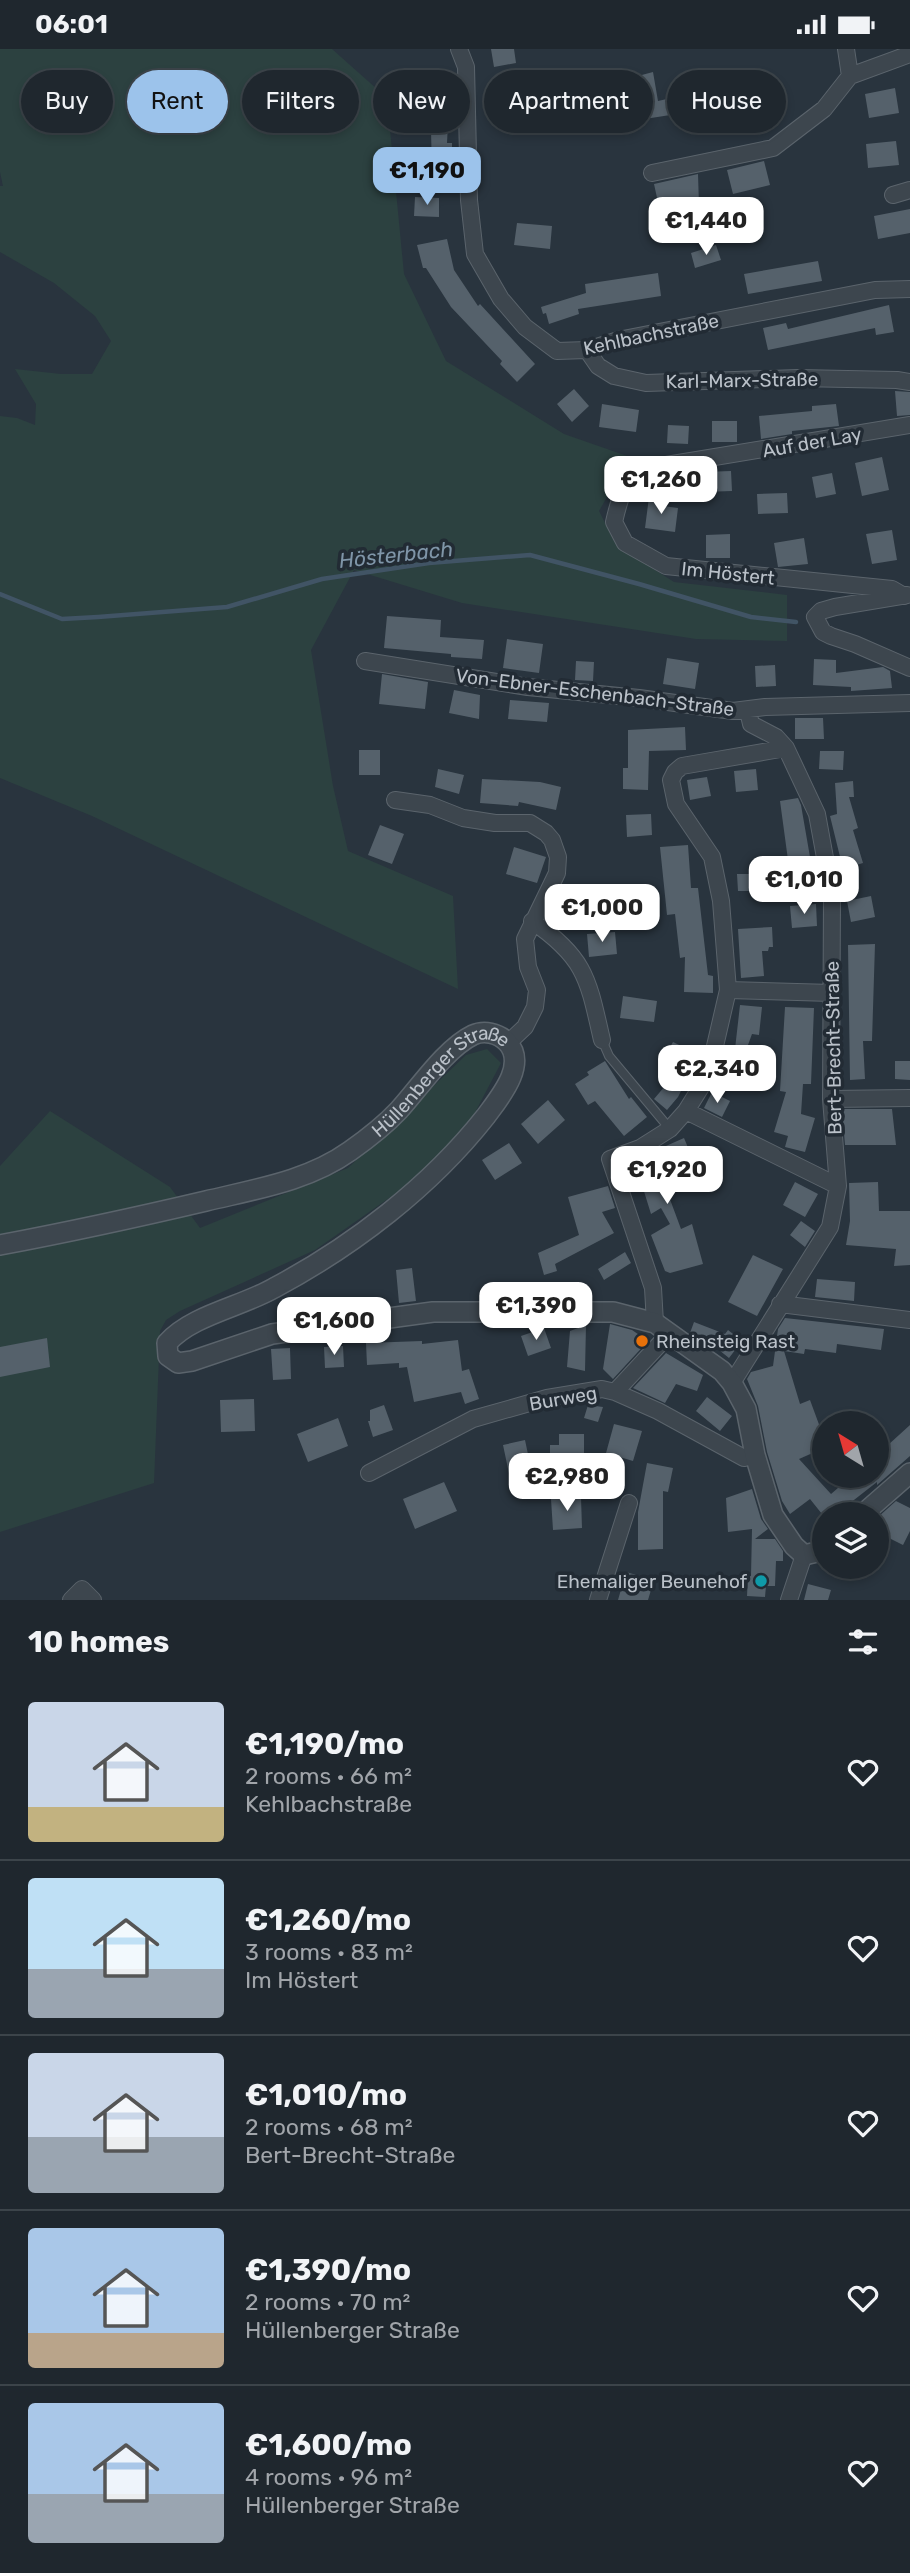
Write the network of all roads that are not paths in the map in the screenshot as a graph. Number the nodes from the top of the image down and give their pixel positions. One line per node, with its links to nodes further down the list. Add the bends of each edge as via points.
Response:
1 (459, 49): 9 (street, Kehlbachstraße, via 466,67 468,200 475,254 500,299 525,327 558,351)
2 (846, 49): 4 (street)
3 (910, 54): 4 (street)
4 (850, 76): 5 (street, via 824,109 774,148)
5 (652, 173)
6 (910, 190): 7 (street)
7 (893, 195)
8 (910, 289): 9 (street, Kehlbachstraße, via 875,290)
9 (587, 350): 10 (street, Karl-Marx-Straße, via 598,366 614,376 646,383 799,378)
10 (910, 382)
11 (910, 425): 12 (street, Auf der Lay, via 642,469)
12 (632, 475): 13 (street, Im Höstert, via 620,496 614,522 625,543 666,566 892,589)
13 (907, 595): 15 (street, via 835,607 815,617 823,632)
14 (365, 661): 17 (street, Von-Ebner-Eschenbach-Straße, via 528,687)
15 (910, 668)
16 (910, 703): 17 (street, Von-Ebner-Eschenbach-Straße)
17 (748, 711): 18 (street, Bert-Brecht-Straße, via 751,724)
18 (786, 748): 21 (street, via 682,766 671,780 676,804 712,857 721,901); 22 (street, Bert-Brecht-Straße, via 817,814 832,896)
19 (396, 800): 20 (street, via 430,805 463,818 530,823 546,833 558,857 557,873)
20 (531, 921): 23 (street, via 574,956 589,984); 24 (street, via 524,939 537,990 535,1007 525,1027)
21 (728, 990): 22 (street); 27 (street, via 712,1059)
22 (832, 993): 26 (street, Bert-Brecht-Straße)
23 (601, 1040): 28 (lane)
24 (508, 1043): 30 (street, Hüllenberger Straße, via 490,1033 471,1036 372,1135 313,1172 103,1225); 33 (street, Hüllenberger Straße, via 515,1060 507,1086 442,1165 352,1240 274,1289 179,1330 167,1343 168,1356 178,1363 192,1361 272,1333 433,1312 613,1312)
25 (910, 1098): 26 (street)
26 (831, 1099): 29 (street, Bert-Brecht-Straße)
27 (686, 1111): 28 (street); 29 (street)
28 (670, 1129): 33 (street, via 640,1148 610,1159)
29 (838, 1186): 31 (street, Bert-Brecht-Straße, via 830,1227)
30 (0, 1245)
31 (780, 1304): 32 (street); 34 (street, Bert-Brecht-Straße)
32 (910, 1320)
33 (662, 1329): 34 (street, Hüllenberger Straße); 35 (street)
34 (732, 1383): 36 (street, Hüllenberger Straße, via 746,1409)
35 (615, 1392): 36 (street, Burweg, via 744,1458); 37 (street, Burweg, via 602,1389 547,1398 473,1419)
36 (755, 1455): 42 (street, Hüllenberger Straße, via 773,1515)
37 (369, 1473)
38 (910, 1473): 39 (street)
39 (877, 1502)
40 (629, 1503): 43 (street)
41 (812, 1553): 42 (street)
42 (803, 1555): 44 (street)
43 (598, 1600)
44 (789, 1600)

